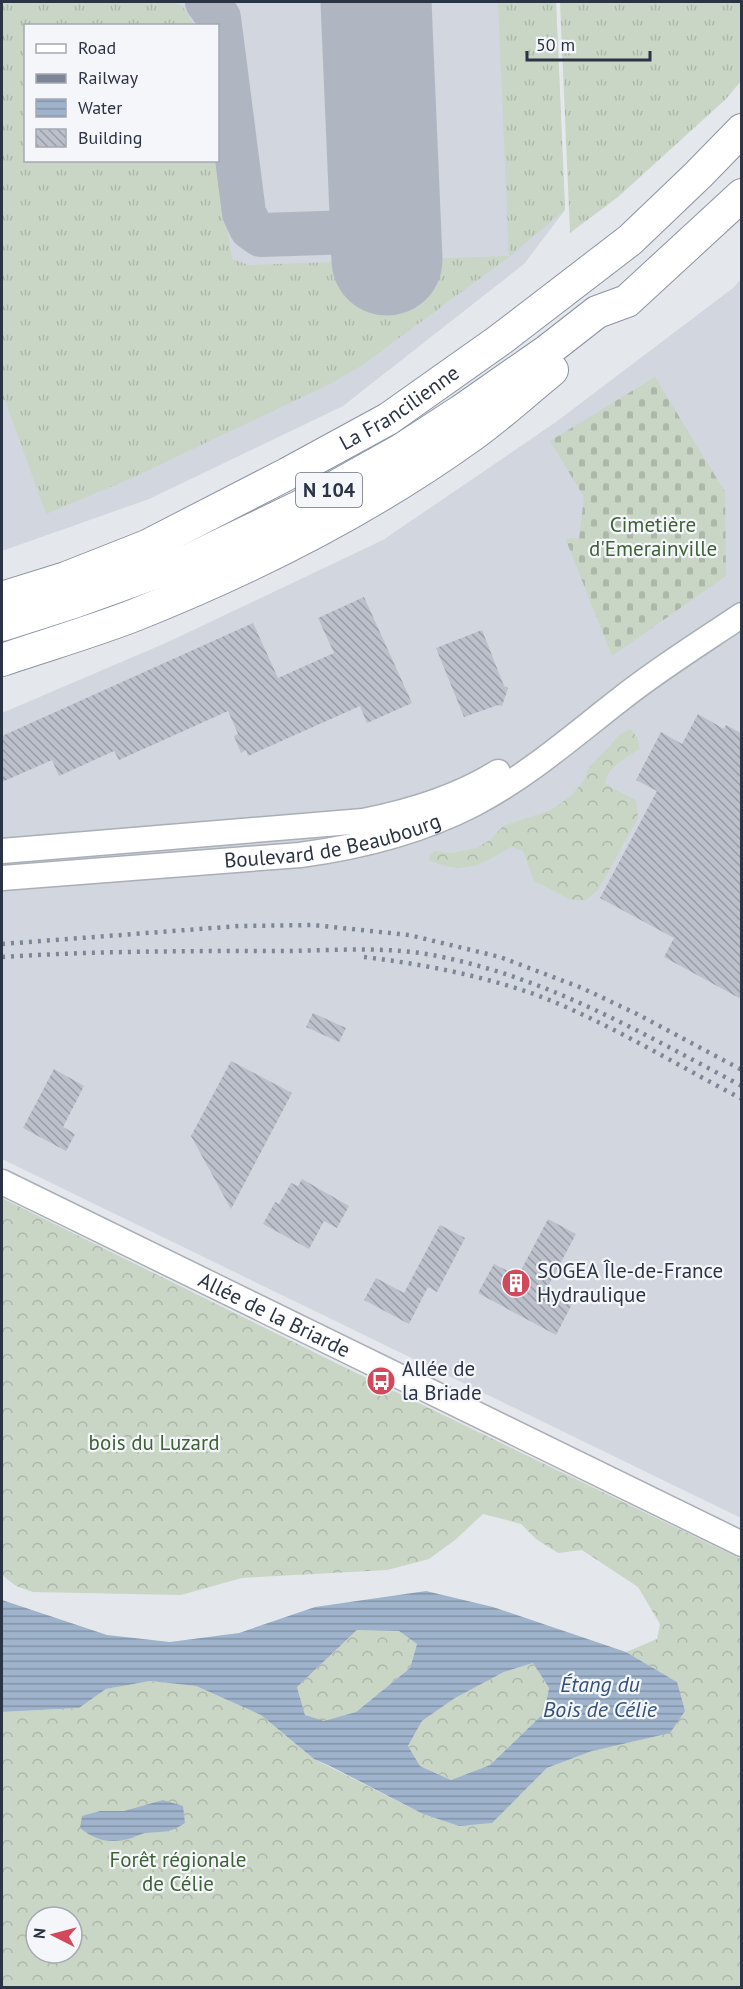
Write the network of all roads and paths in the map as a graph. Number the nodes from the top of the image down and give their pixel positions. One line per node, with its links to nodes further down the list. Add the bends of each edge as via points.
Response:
1 (741, 130): 4 (highway, La Francilienne / N 104, via 630,240 501,339 388,419)
2 (741, 195): 3 (highway, La Francilienne / N 104)
3 (627, 301): 8 (highway, La Francilienne / N 104, via 597,312 461,411 301,506 185,562); 9 (highway, via 608,326 472,435 335,521 226,576 135,615)
4 (184, 526): 5 (highway, via 145,528); 6 (highway, La Francilienne / N 104, via 147,546)
5 (2, 575)
6 (2, 598)
7 (741, 615): 10 (main road, Boulevard de Beaubourg)
8 (2, 625)
9 (2, 660)
10 (624, 696): 11 (main road, Boulevard de Beaubourg, via 493,775 393,815 333,824); 12 (main road, Boulevard de Beaubourg, via 550,756 474,804 377,841 300,855)
11 (2, 850)
12 (2, 878)
13 (2, 1182): 14 (main road, Allée de la Briarde)
14 (741, 1544)

